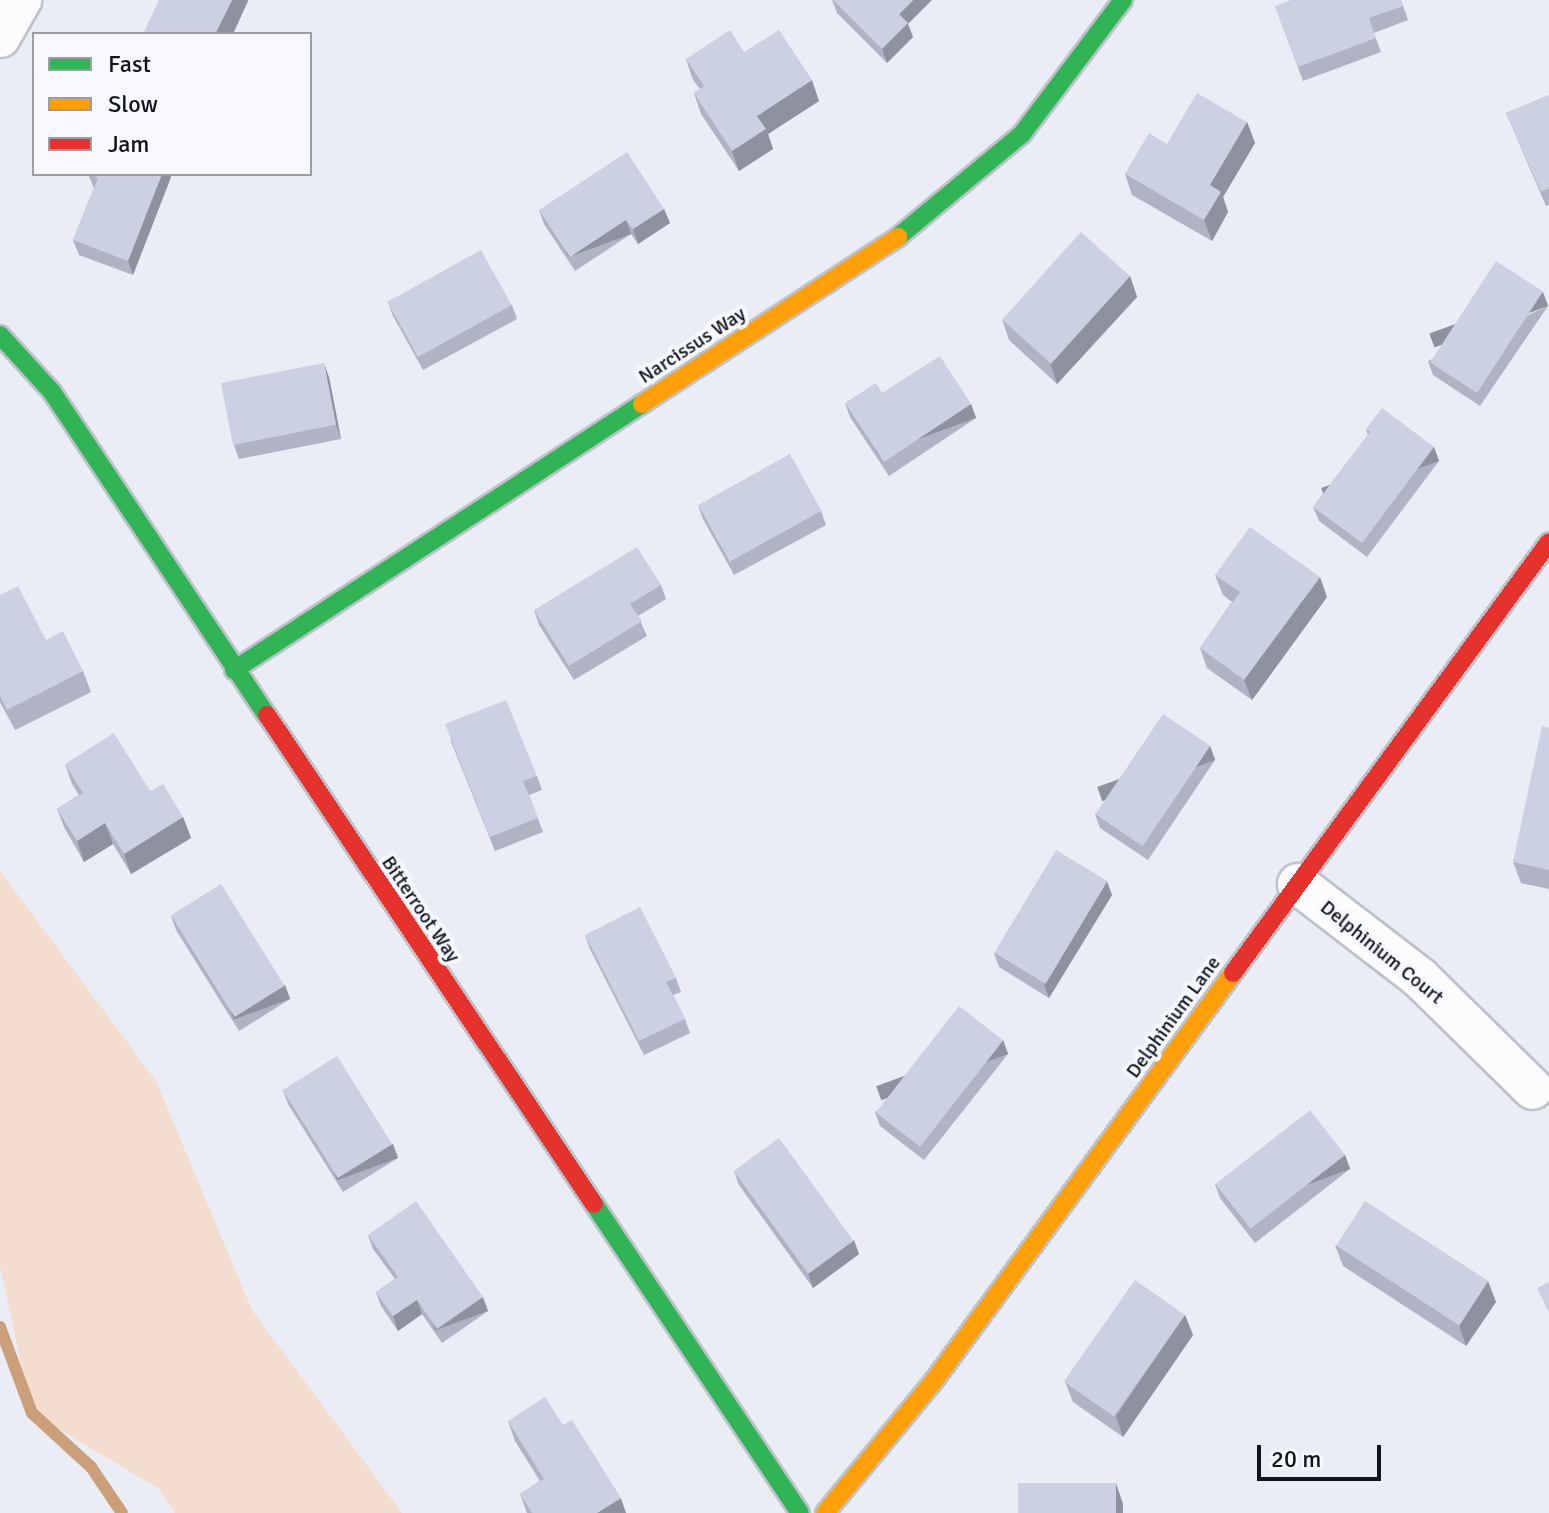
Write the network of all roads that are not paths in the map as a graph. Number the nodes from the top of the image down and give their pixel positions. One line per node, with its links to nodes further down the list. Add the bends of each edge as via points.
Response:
1 (21, 0): 3 (street)
2 (1123, 0): 6 (street, Narcissus Way, via 1022,134 916,225)
3 (0, 37)
4 (0, 335): 6 (street, Bitterroot Way, via 52,392)
5 (1549, 542): 7 (street, Delphinium Lane)
6 (234, 670): 9 (street, Bitterroot Way)
7 (1298, 884): 8 (street, Delphinium Court, via 1420,978); 10 (street, Delphinium Lane, via 933,1382)
8 (1533, 1089)
9 (800, 1513)
10 (825, 1513)

